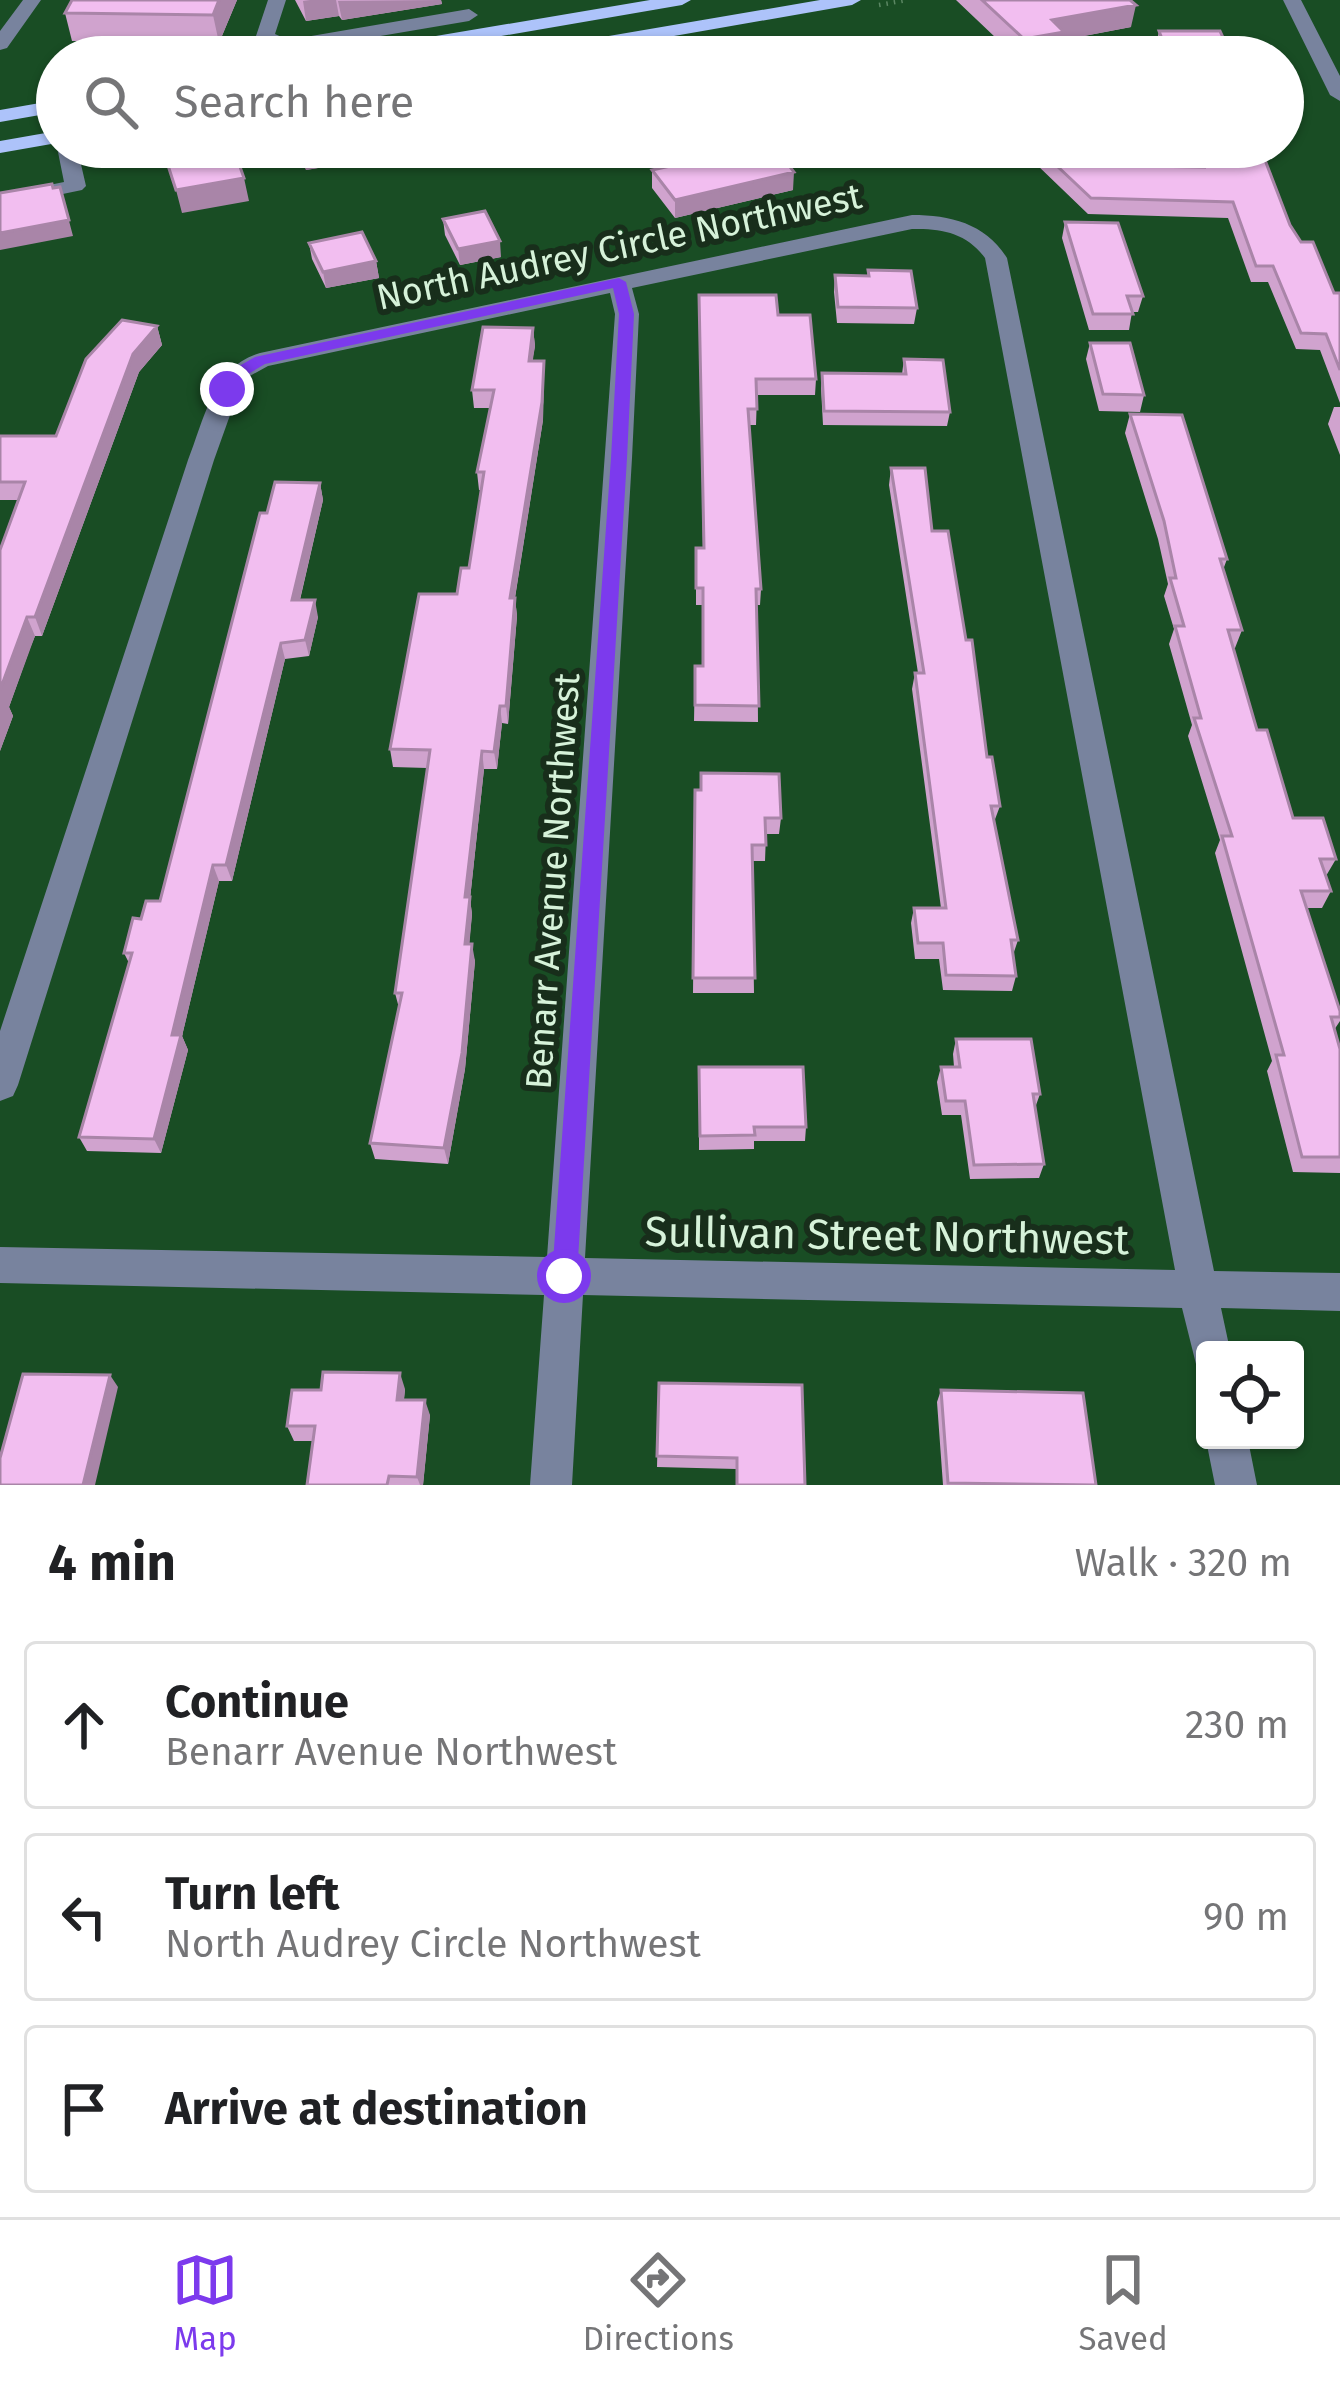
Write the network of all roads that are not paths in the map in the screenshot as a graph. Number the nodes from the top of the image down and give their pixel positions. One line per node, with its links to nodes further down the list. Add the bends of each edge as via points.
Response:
1 (32, 0): 14 (street)
2 (277, 0): 10 (street)
3 (682, 0): 7 (main road)
4 (852, 0): 8 (main road)
5 (1292, 0): 15 (street)
6 (466, 4): 9 (street); 11 (street)
7 (638, 4): 8 (main road); 9 (main road)
8 (660, 33): 13 (main road)
9 (480, 34): 12 (main road)
10 (265, 36)
11 (329, 36)
12 (468, 36)
13 (643, 36)
14 (0, 44)
15 (1330, 55): 16 (street)
16 (1340, 95)
17 (36, 110): 18 (main road)
18 (0, 116)
19 (36, 141): 20 (main road)
20 (0, 147)
21 (72, 168): 22 (street, via 75,186)
22 (0, 201)
23 (619, 282): 24 (street, North Audrey Circle Northwest, via 318,346 239,372 201,460); 26 (street, Benarr Avenue Northwest, via 627,314); 27 (street, North Audrey Circle Northwest, via 911,222 956,227 990,246)
24 (0, 1085)
25 (0, 1265): 26 (street, Sullivan Street Northwest)
26 (564, 1276): 27 (street, Sullivan Street Northwest); 31 (street, Benarr Avenue Northwest)
27 (1198, 1289): 28 (street, Sullivan Street Northwest); 29 (street)
28 (1340, 1292)
29 (1208, 1341)
30 (1229, 1449): 32 (street)
31 (551, 1485)
32 (1236, 1485)

